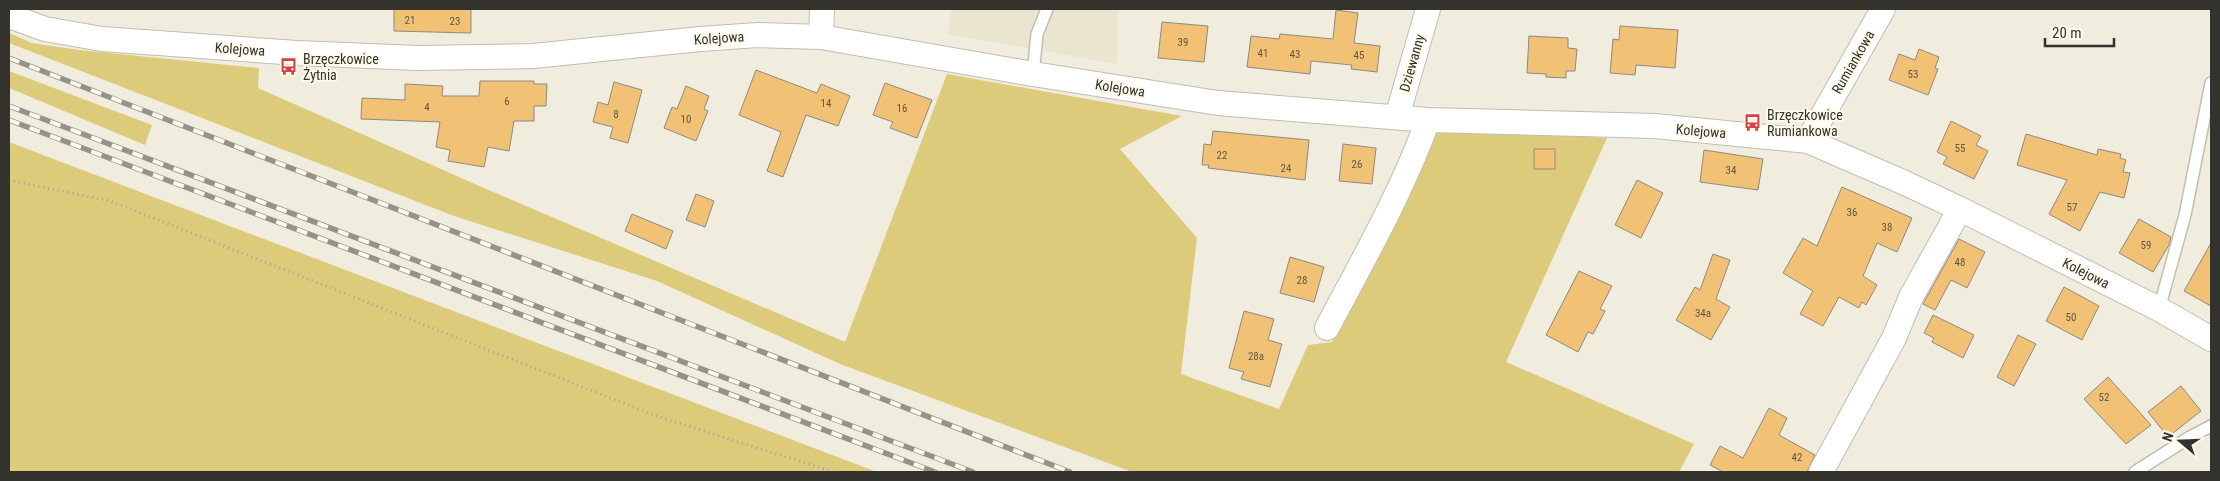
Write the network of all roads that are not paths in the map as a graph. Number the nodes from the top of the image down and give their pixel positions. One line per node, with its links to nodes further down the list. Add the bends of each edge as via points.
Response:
1 (822, 9): 6 (street)
2 (1048, 9): 7 (lane, via 1037,34)
3 (1428, 9): 9 (street, Dziewanny)
4 (1883, 9): 11 (street, Rumiankowa)
5 (9, 16): 6 (street, Kolejowa, via 45,29 102,38 297,53 418,58 533,56 700,39)
6 (821, 37): 7 (street, Kolejowa)
7 (1033, 74): 9 (street, Kolejowa, via 1218,103)
8 (2211, 83): 13 (lane, via 2185,215)
9 (1397, 118): 10 (street, Kolejowa)
10 (1428, 120): 11 (street, Kolejowa, via 1655,126); 14 (street, via 1373,242)
11 (1808, 141): 12 (street, Kolejowa)
12 (1960, 209): 13 (street, Kolejowa); 17 (street)
13 (2160, 309): 15 (street, Kolejowa)
14 (1327, 328)
15 (2211, 339)
16 (2211, 426): 18 (lane)
17 (1821, 472)
18 (2135, 472)

